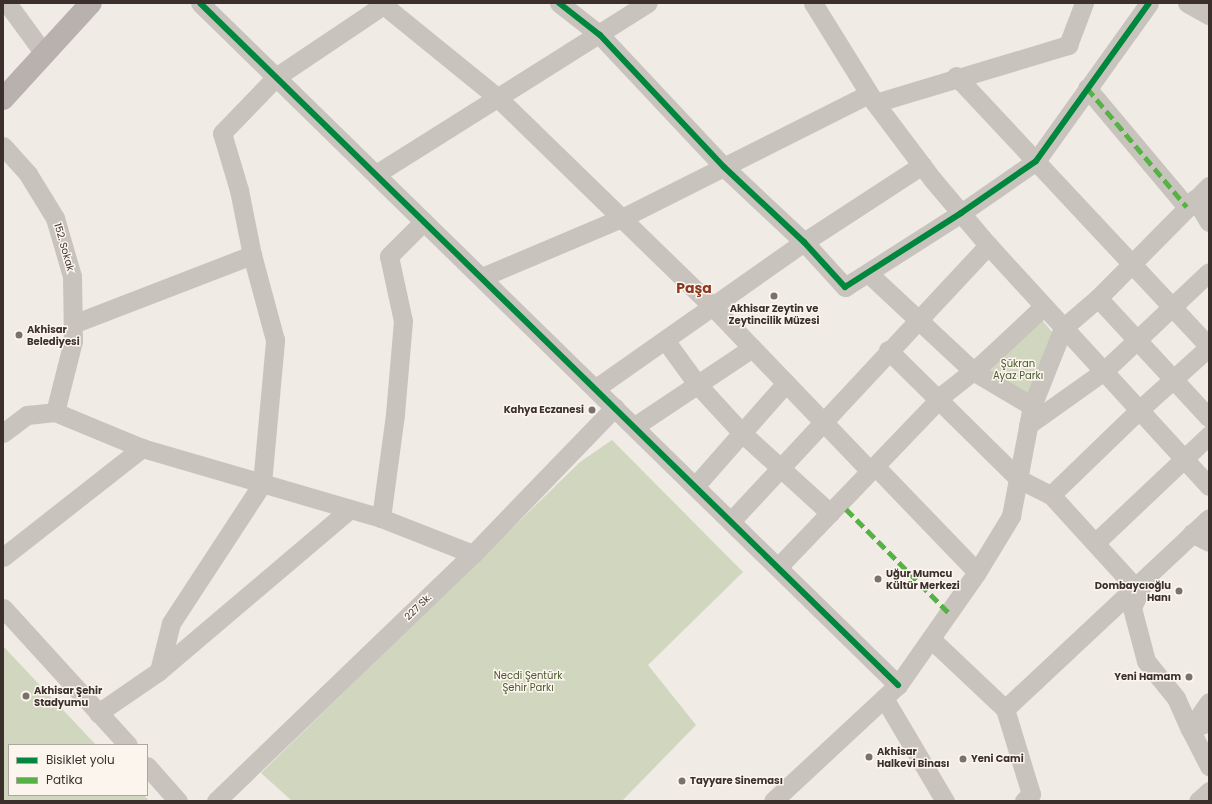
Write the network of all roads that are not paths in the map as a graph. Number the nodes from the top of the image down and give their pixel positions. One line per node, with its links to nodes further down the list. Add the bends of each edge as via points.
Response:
1 (7, 3): 13 (street)
2 (91, 3): 13 (main road)
3 (200, 3): 15 (street)
4 (559, 3): 12 (street)
5 (648, 3): 12 (street)
6 (813, 3): 18 (street)
7 (1084, 3): 14 (street, via 1068,45)
8 (1149, 3): 16 (street)
9 (1187, 3): 11 (street)
10 (383, 4): 15 (street); 17 (street)
11 (1209, 15)
12 (600, 35): 17 (street); 23 (street)
13 (44, 55): 19 (main road)
14 (956, 76): 18 (street); 21 (street)
15 (276, 77): 24 (street); 33 (street, via 222,133 239,190)
16 (1088, 88): 21 (street); 26 (street)
17 (498, 98): 24 (street); 28 (street)
18 (872, 98): 22 (street); 23 (street)
19 (3, 99)
20 (3, 146): 43 (street, 152. Sokak, via 28,174 55,218 72,276)
21 (1036, 161): 27 (street); 34 (street)
22 (922, 165): 27 (street); 31 (street)
23 (724, 167): 28 (street); 31 (street)
24 (376, 174): 29 (street)
25 (1209, 186): 26 (street)
26 (1191, 203): 30 (street); 34 (street)
27 (961, 213): 32 (street); 36 (street)
28 (622, 218): 37 (street); 40 (street)
29 (424, 221): 37 (street); 79 (street, via 390,256 403,321 395,414)
30 (1209, 222)
31 (804, 242): 36 (street, via 845,287); 40 (street)
32 (988, 245): 39 (street); 42 (street)
33 (252, 255): 43 (street); 73 (street, via 275,340)
34 (1129, 263): 38 (street); 41 (street)
35 (1209, 272): 41 (street)
36 (868, 273): 42 (street)
37 (482, 277): 55 (street)
38 (1098, 298): 44 (street); 46 (street)
39 (1044, 306): 44 (street); 50 (street)
40 (713, 307): 45 (street); 48 (street)
41 (1172, 309): 46 (street); 47 (street)
42 (917, 319): 49 (street); 50 (street)
43 (73, 324): 60 (street, 152. Sokak, via 73,341)
44 (1063, 328): 51 (street); 57 (street)
45 (665, 340): 54 (street); 55 (street)
46 (1137, 341): 51 (street); 52 (street)
47 (1209, 347): 52 (street)
48 (752, 348): 53 (street); 54 (street)
49 (888, 350): 56 (street); 62 (street)
50 (973, 371): 56 (street); 57 (street)
51 (1104, 371): 59 (street); 63 (street)
52 (1172, 380): 59 (street); 61 (street)
53 (786, 383): 62 (street); 66 (street)
54 (696, 384): 64 (street); 66 (street)
55 (596, 388): 58 (street)
56 (940, 399): 71 (street); 72 (street)
57 (1032, 406): 63 (street)
58 (614, 407): 64 (street); 85 (street, 227 Sk.)
59 (1139, 410): 69 (street); 76 (street)
60 (55, 412): 65 (street, via 27,415); 68 (street)
61 (1209, 418)
62 (823, 421): 70 (street); 71 (street)
63 (1028, 425): 72 (street)
64 (635, 426): 74 (street)
65 (3, 433)
66 (742, 433): 70 (street); 74 (street)
67 (1209, 435): 69 (street)
68 (142, 448): 73 (street); 86 (street)
69 (1184, 458): 75 (street); 83 (street)
70 (781, 467): 78 (street); 81 (street)
71 (873, 469): 78 (street); 88 (street)
72 (1019, 479): 76 (street); 88 (street, via 1011,516)
73 (262, 484): 77 (street); 92 (street, via 171,623)
74 (696, 485): 81 (street)
75 (1209, 486)
76 (1051, 495): 83 (street)
77 (350, 509): 79 (street); 92 (street)
78 (830, 513): 87 (street)
79 (381, 518): 85 (street)
80 (1209, 518): 82 (street)
81 (732, 520): 87 (street)
82 (1192, 533): 84 (street); 89 (street)
83 (1096, 542): 89 (street)
84 (1209, 542)
85 (473, 554): 105 (street, 227 Sk.)
86 (3, 557)
87 (779, 566): 93 (street)
88 (976, 572): 91 (street)
89 (1141, 581): 96 (street); 99 (street, via 1132,608 1137,635 1146,661 1176,698)
90 (3, 608): 97 (street)
91 (932, 640): 93 (street); 96 (street)
92 (159, 671): 97 (street)
93 (898, 685): 94 (street)
94 (884, 698): 106 (street); 107 (street)
95 (1209, 702): 99 (street)
96 (1006, 709): 108 (street, via 1031,794)
97 (98, 713): 100 (street)
98 (1209, 722): 99 (street)
99 (1190, 729): 101 (street)
100 (127, 744)
101 (1209, 766)
102 (148, 767): 104 (street)
103 (1209, 791): 109 (street)
104 (178, 801)
105 (216, 801)
106 (773, 801)
107 (945, 801)
108 (1024, 801)
109 (1198, 801)

